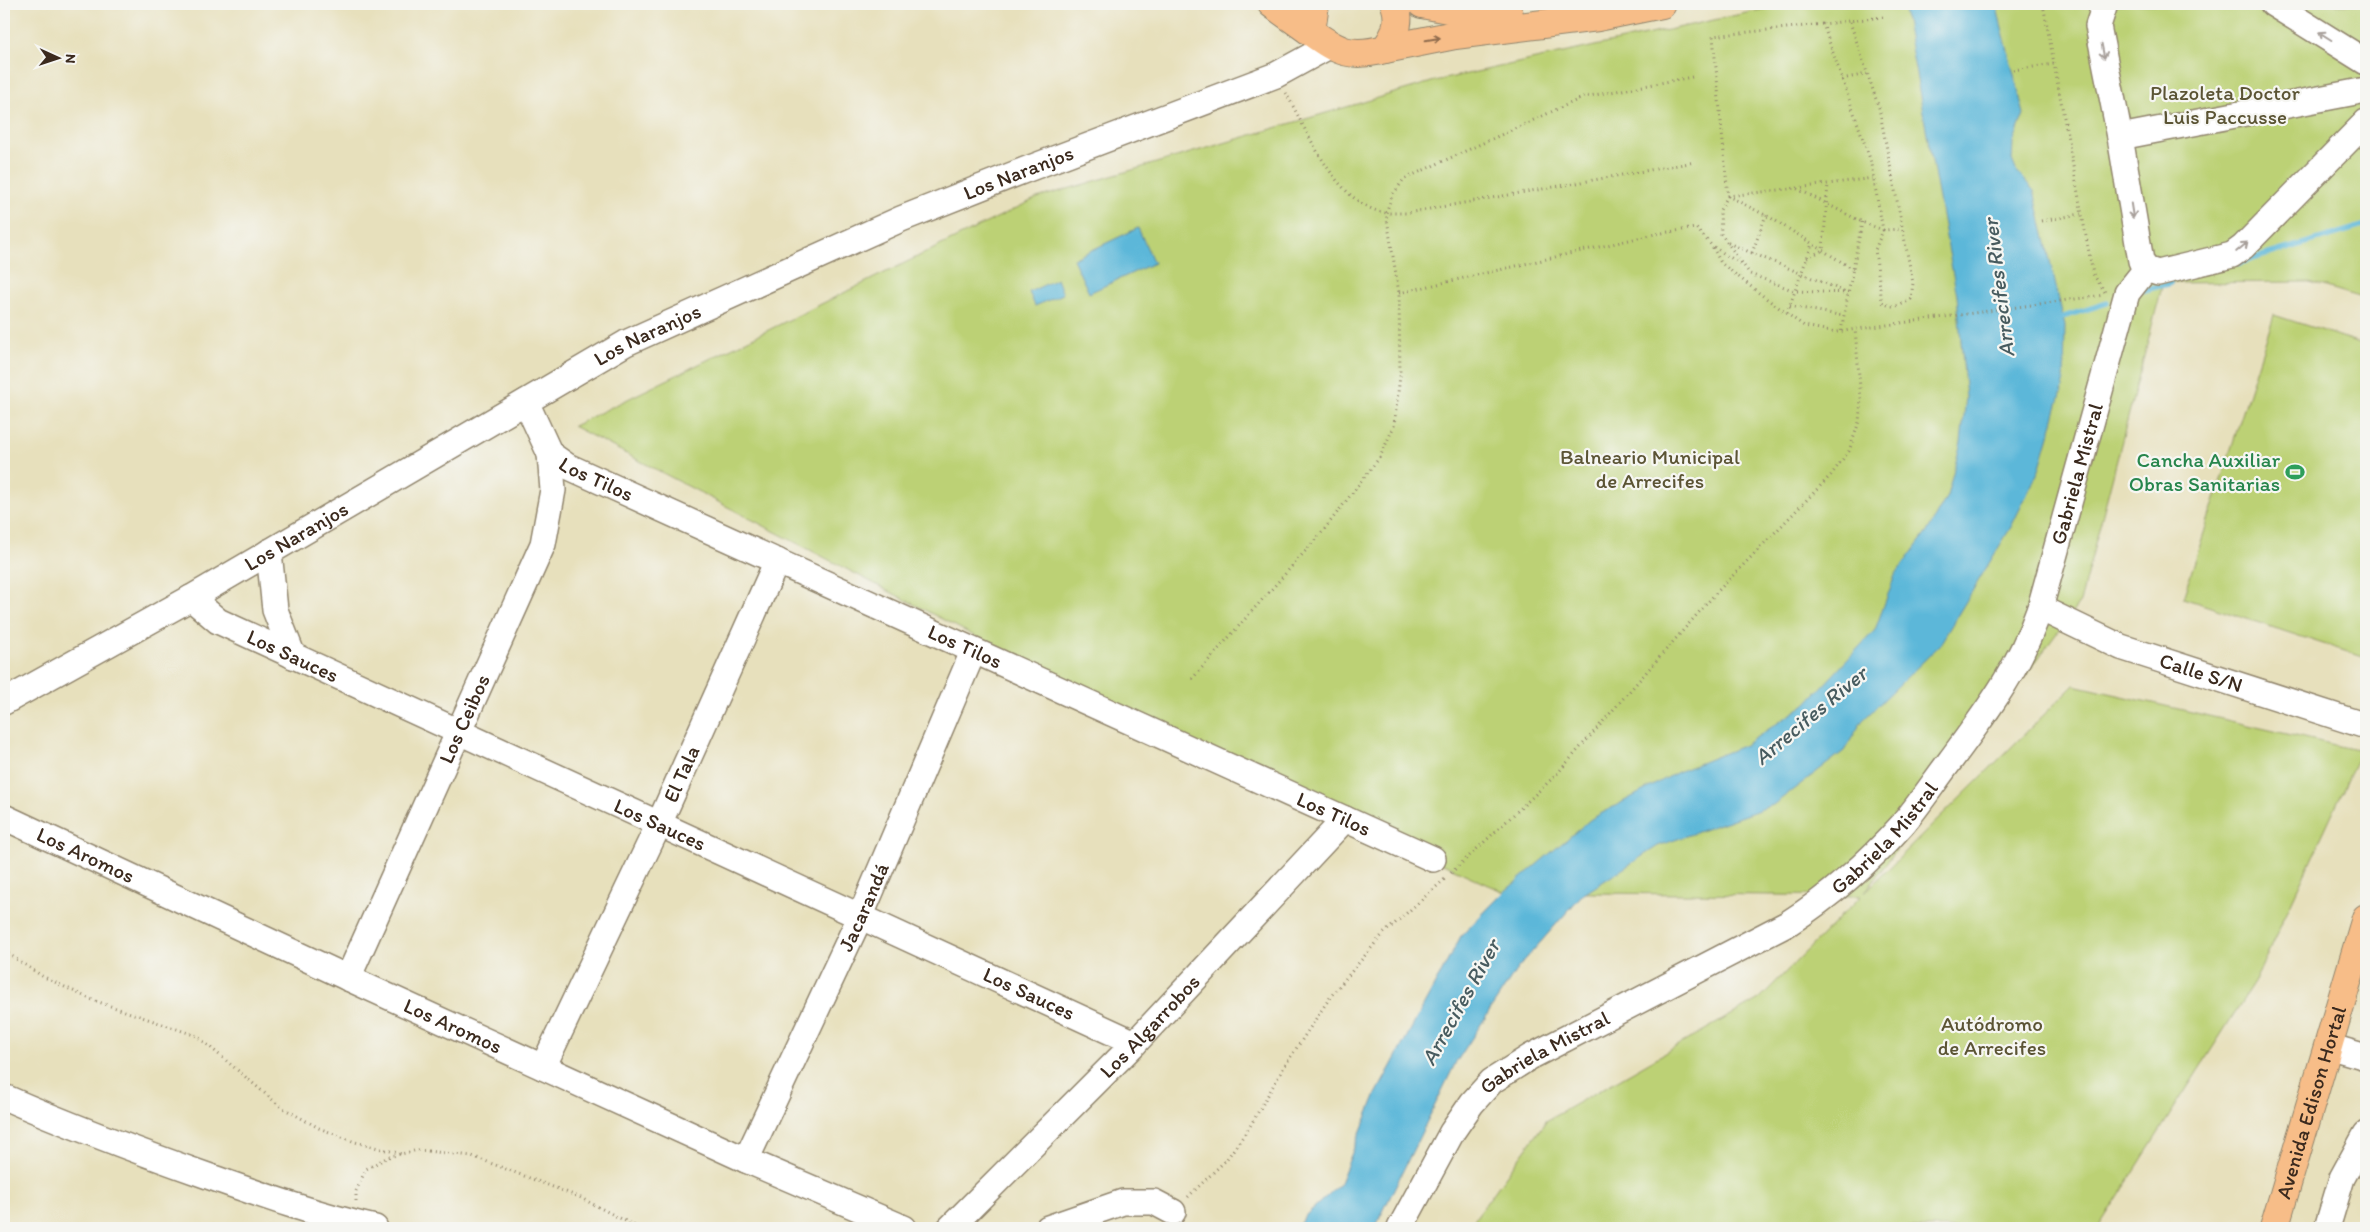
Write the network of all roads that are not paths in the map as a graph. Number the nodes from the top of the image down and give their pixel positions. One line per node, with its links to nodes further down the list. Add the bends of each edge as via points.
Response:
1 (1272, 4): 9 (main road)
2 (1315, 4): 9 (main road)
3 (1394, 4): 10 (main road, via 1398,25 1394,38)
4 (1422, 4): 8 (main road, via 1469,13)
5 (1662, 4): 8 (main road)
6 (2105, 4): 14 (street, one-way to 14, via 2098,26)
7 (2273, 4): 11 (street, one-way to 7)
8 (1598, 17): 10 (main road, one-way to 8, via 1461,34)
9 (1320, 39): 10 (main road, via 1346,53); 16 (street, Los Naranjos, via 1276,75 901,219 626,343)
10 (1385, 49)
11 (2366, 62)
12 (2366, 90): 14 (street)
13 (2366, 122): 15 (street, one-way to 13, via 2158,273 2232,255)
14 (2120, 137): 15 (street, one-way to 15, via 2141,261)
15 (2146, 269): 21 (street, Gabriela Mistral, via 2127,293)
16 (526, 402): 17 (street, Los Tilos); 18 (street, Los Naranjos)
17 (550, 454): 19 (street, Los Tilos, via 567,466); 26 (street, Los Ceibos, via 553,490 543,544)
18 (269, 552): 20 (street, Los Naranjos); 23 (street, via 275,610)
19 (777, 561): 22 (street, Los Tilos); 29 (street, El Tala)
20 (191, 598): 23 (street, Los Sauces, via 218,621); 24 (street, Los Naranjos)
21 (2040, 608): 25 (street, Calle S/N, via 2121,647); 46 (street, Gabriela Mistral, via 2028,642 1991,707 1902,824 1850,875 1815,906 1788,924 1530,1057 1492,1081 1452,1132)
22 (974, 652): 28 (street, Los Tilos); 31 (street, Jacarandá)
23 (293, 656): 26 (street, Los Sauces)
24 (4, 702)
25 (2366, 726)
26 (458, 734): 29 (street, Los Sauces); 33 (street, Los Ceibos)
27 (4, 816): 33 (street, Los Aromos)
28 (1345, 819): 30 (street, Los Tilos); 34 (street, Los Algarrobos)
29 (659, 824): 31 (street, Los Sauces); 37 (street, El Tala)
30 (1433, 859)
31 (861, 915): 34 (street, Los Sauces); 40 (street, Jacarandá)
32 (2366, 918): 35 (main road, Avenida Edison Hortal)
33 (348, 978): 37 (street, Los Aromos)
34 (1134, 1043): 44 (street, Los Algarrobos)
35 (2328, 1046): 36 (street); 47 (main road, Avenida Edison Hortal)
36 (2366, 1057)
37 (543, 1067): 40 (street, Los Aromos)
38 (4, 1097): 42 (street, via 137,1151 308,1210)
39 (2366, 1134): 48 (street, via 2342,1178)
40 (746, 1160): 43 (street, Los Aromos)
41 (1173, 1212): 45 (street, via 1154,1202 1123,1202)
42 (366, 1226)
43 (904, 1228)
44 (950, 1228)
45 (1048, 1228)
46 (1400, 1228)
47 (2274, 1228)
48 (2327, 1228)

